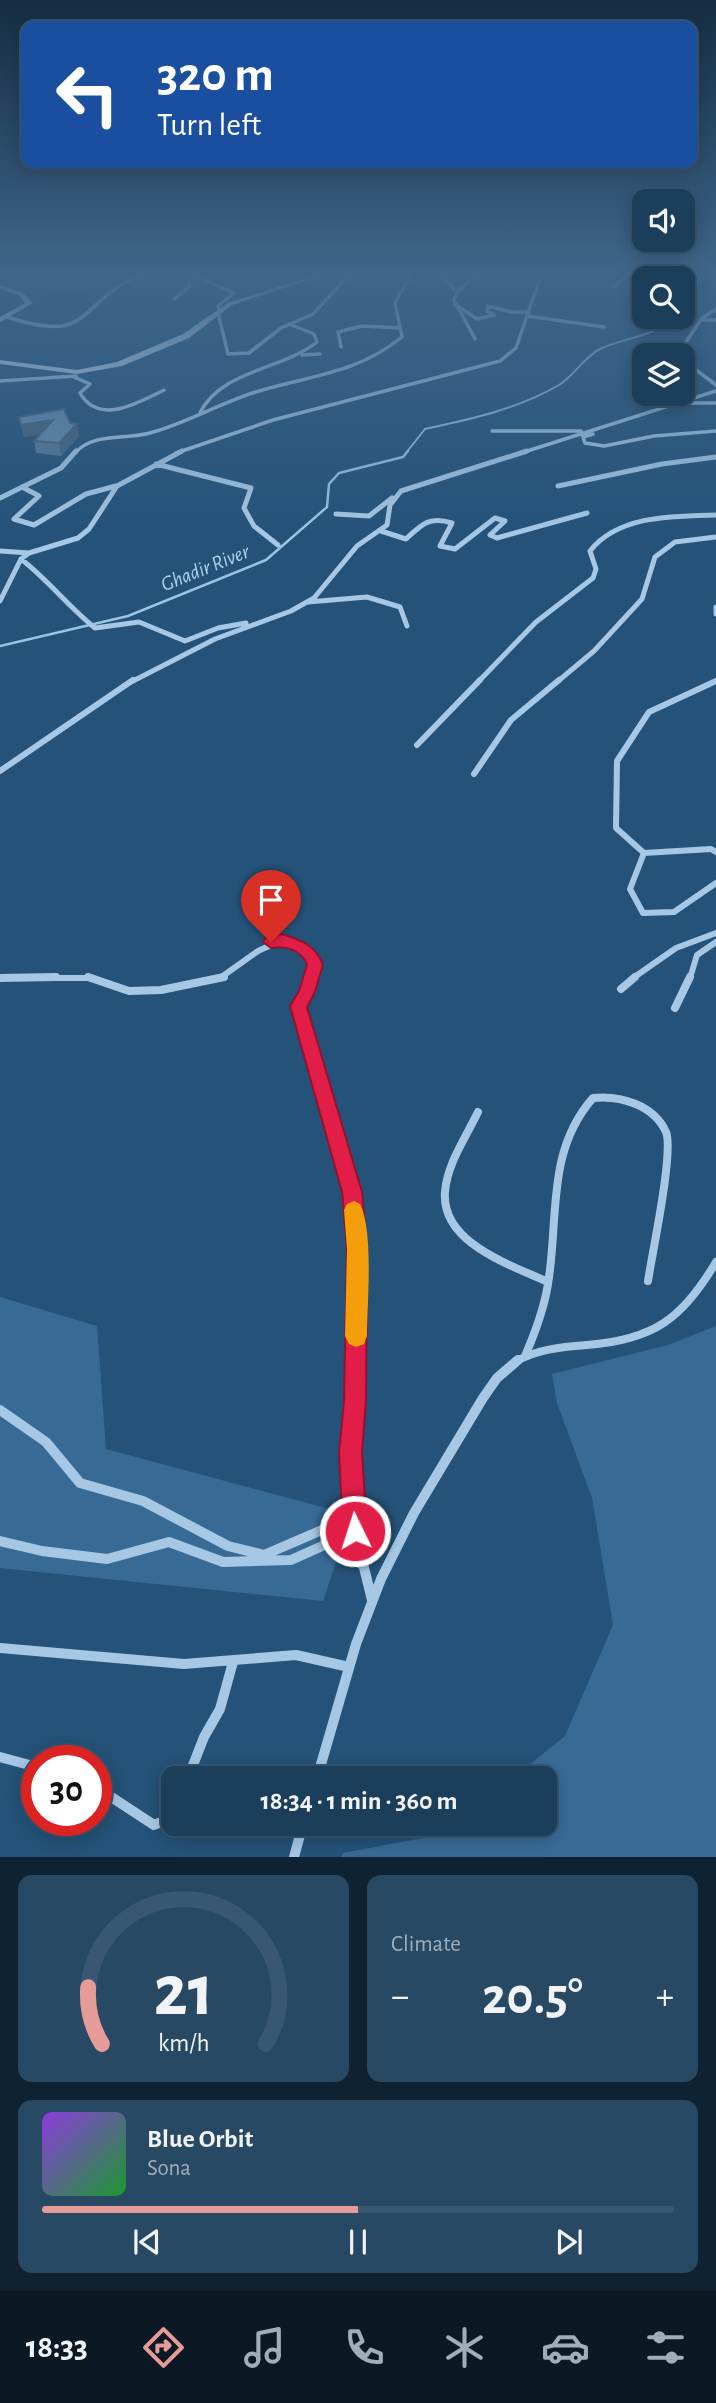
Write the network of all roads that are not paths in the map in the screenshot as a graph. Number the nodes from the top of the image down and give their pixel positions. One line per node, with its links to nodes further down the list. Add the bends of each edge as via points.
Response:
1 (0, 362): 6 (main road)
2 (125, 362): 6 (main road)
3 (282, 362): 17 (street, via 225,386)
4 (359, 362): 17 (street, via 334,374 270,388)
5 (497, 362): 22 (street, via 274,419 197,444)
6 (78, 373): 8 (street); 10 (street, via 90,384 80,393 86,402 109,412)
7 (695, 373): 9 (street)
8 (0, 381)
9 (716, 385)
10 (164, 390)
11 (716, 391): 12 (street)
12 (695, 398)
13 (716, 403): 14 (street)
14 (695, 404)
15 (668, 406): 16 (street)
16 (648, 411): 19 (street); 20 (street, via 649,415 583,437 585,443 604,446)
17 (200, 413): 25 (street, via 149,433 91,440 61,468)
18 (492, 431): 19 (street)
19 (585, 431): 26 (street, via 410,487)
20 (716, 431)
21 (716, 457): 24 (street)
22 (156, 464): 23 (street); 33 (street, via 251,488 244,508 254,526)
23 (117, 486): 25 (street, via 89,492 34,525 14,519 39,496); 35 (street, via 78,538)
24 (558, 486)
25 (22, 487): 27 (street)
26 (393, 497): 29 (street, via 369,516); 31 (street, via 387,525)
27 (0, 498)
28 (587, 513): 31 (street, via 497,538 490,535 505,521 495,518 456,549 440,546 452,528 445,520 426,520 406,539)
29 (336, 514)
30 (716, 516): 44 (street, via 682,516 626,526 594,541 590,551 596,569 593,578 536,622)
31 (381, 531): 38 (street, via 357,546 331,581)
32 (716, 537): 46 (street, via 675,542 663,549 655,557 642,600 594,651 510,720)
33 (278, 544)
34 (0, 551): 35 (street)
35 (29, 553): 36 (street)
36 (21, 559): 37 (street); 41 (street, via 47,579 66,605 100,628 139,622 185,641 218,628)
37 (0, 601)
38 (307, 602): 41 (street); 42 (street, via 380,599 400,607)
39 (716, 607): 40 (street)
40 (716, 614)
41 (261, 621): 45 (street, via 141,675)
42 (407, 626)
43 (716, 681): 48 (street, via 649,712 617,761 616,828)
44 (416, 745)
45 (0, 771)
46 (474, 774)
47 (716, 852): 48 (street)
48 (644, 853): 49 (street, via 630,889 643,913 674,912)
49 (716, 883)
50 (716, 933): 53 (street, via 693,938 659,957)
51 (716, 942): 54 (street, via 697,955)
52 (0, 978): 61 (street, via 86,976 129,992 143,992 222,978 258,951 282,940 311,956 314,975 298,1006 352,1192 357,1249 351,1453)
53 (621, 989)
54 (675, 1008)
55 (478, 1112): 58 (street, via 447,1184 444,1203 449,1216 469,1242)
56 (716, 1262): 59 (street, via 674,1321 661,1328 610,1343)
57 (648, 1281): 58 (street, via 667,1134 656,1116 611,1096 587,1102 569,1136 557,1172)
58 (548, 1282): 59 (street)
59 (525, 1356): 64 (street, via 493,1383 441,1466)
60 (0, 1410): 61 (street, via 46,1442 80,1483 143,1502 228,1546 264,1555 322,1530)
61 (356, 1535): 63 (street)
62 (0, 1541): 63 (street, via 107,1559 169,1542 223,1562 291,1560 329,1543)
63 (362, 1565): 64 (street)
64 (372, 1600): 67 (street)
65 (0, 1648): 66 (street, via 130,1661)
66 (233, 1662): 67 (street, via 296,1655); 70 (street, via 220,1709)
67 (349, 1667): 71 (street)
68 (0, 1757): 69 (street)
69 (21, 1763)
70 (193, 1766)
71 (320, 1766)
72 (112, 1798): 73 (street, via 153,1825)
73 (161, 1822)
74 (300, 1836): 75 (street)
75 (294, 1857)

